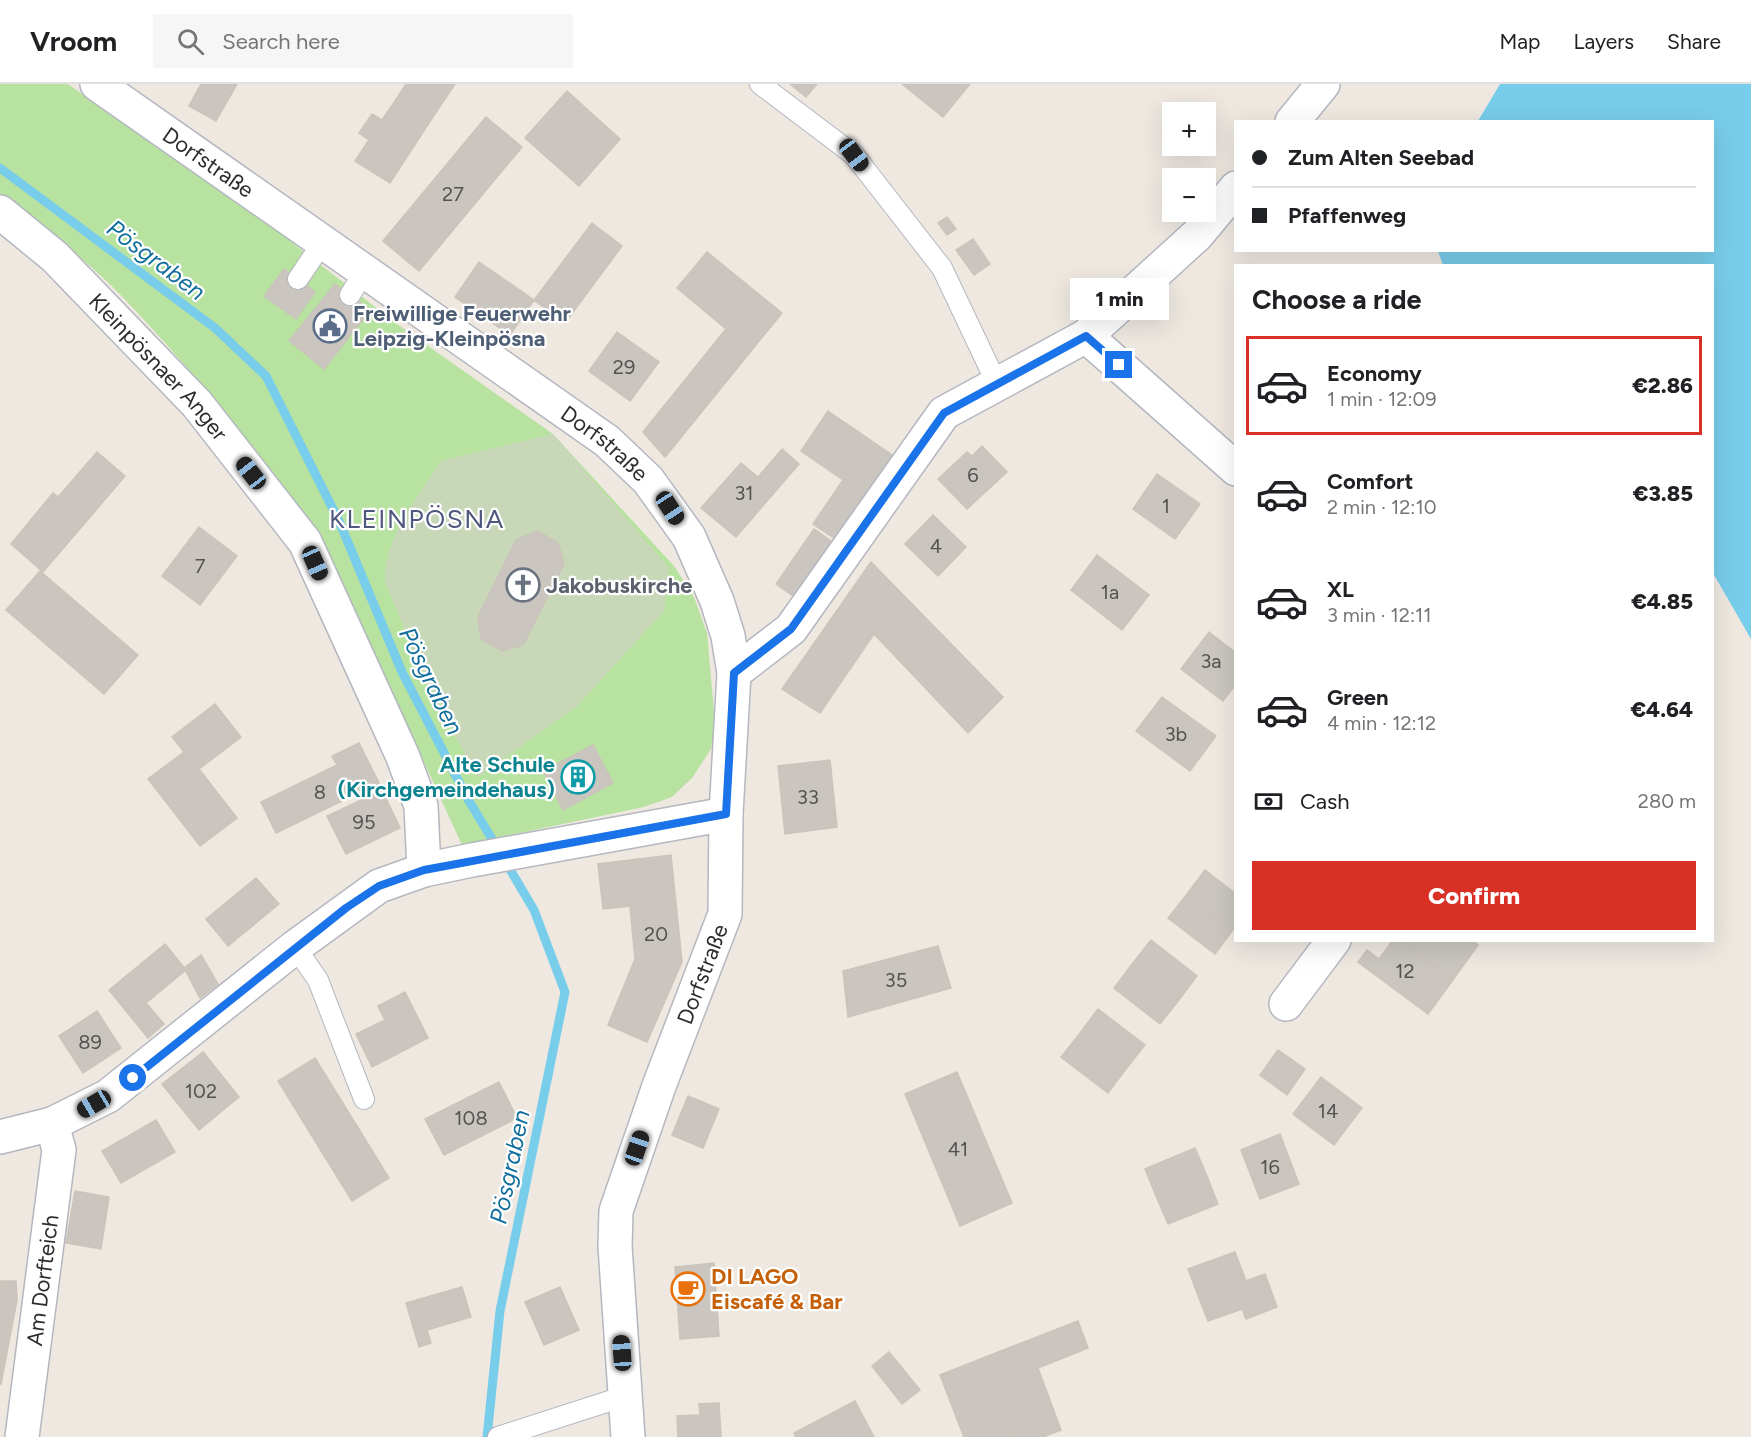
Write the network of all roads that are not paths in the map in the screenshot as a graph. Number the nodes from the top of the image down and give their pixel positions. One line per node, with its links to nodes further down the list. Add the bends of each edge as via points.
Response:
1 (97, 84): 7 (street, Dorfstraße)
2 (760, 84): 10 (lane, via 854,155 942,268)
3 (1323, 84): 4 (street)
4 (1294, 120)
5 (1234, 190): 9 (street, via 1197,235)
6 (0, 212): 14 (street, Kleinpösnaer Anger, via 55,257 197,404 305,542 403,757 421,806)
7 (323, 242): 8 (lane); 12 (street, Dorfstraße, via 357,283 607,441 648,480 705,568 728,636)
8 (298, 279)
9 (1086, 336): 10 (street); 11 (street)
10 (998, 384): 12 (street, via 944,413 791,629)
11 (1234, 467)
12 (734, 673): 13 (street, Dorfstraße)
13 (726, 814): 14 (street); 21 (street, Dorfstraße, via 726,914 659,1086 616,1211)
14 (424, 870): 16 (street, via 379,886)
15 (1332, 942): 17 (street)
16 (295, 947): 18 (lane, via 318,980); 19 (street, via 133,1078 81,1112)
17 (1286, 1004)
18 (364, 1099)
19 (52, 1124): 20 (street); 22 (street, Am Dorfteich, via 59,1150)
20 (0, 1137)
21 (625, 1396): 23 (lane); 24 (street, Dorfstraße)
22 (22, 1437)
23 (498, 1437)
24 (628, 1437)

